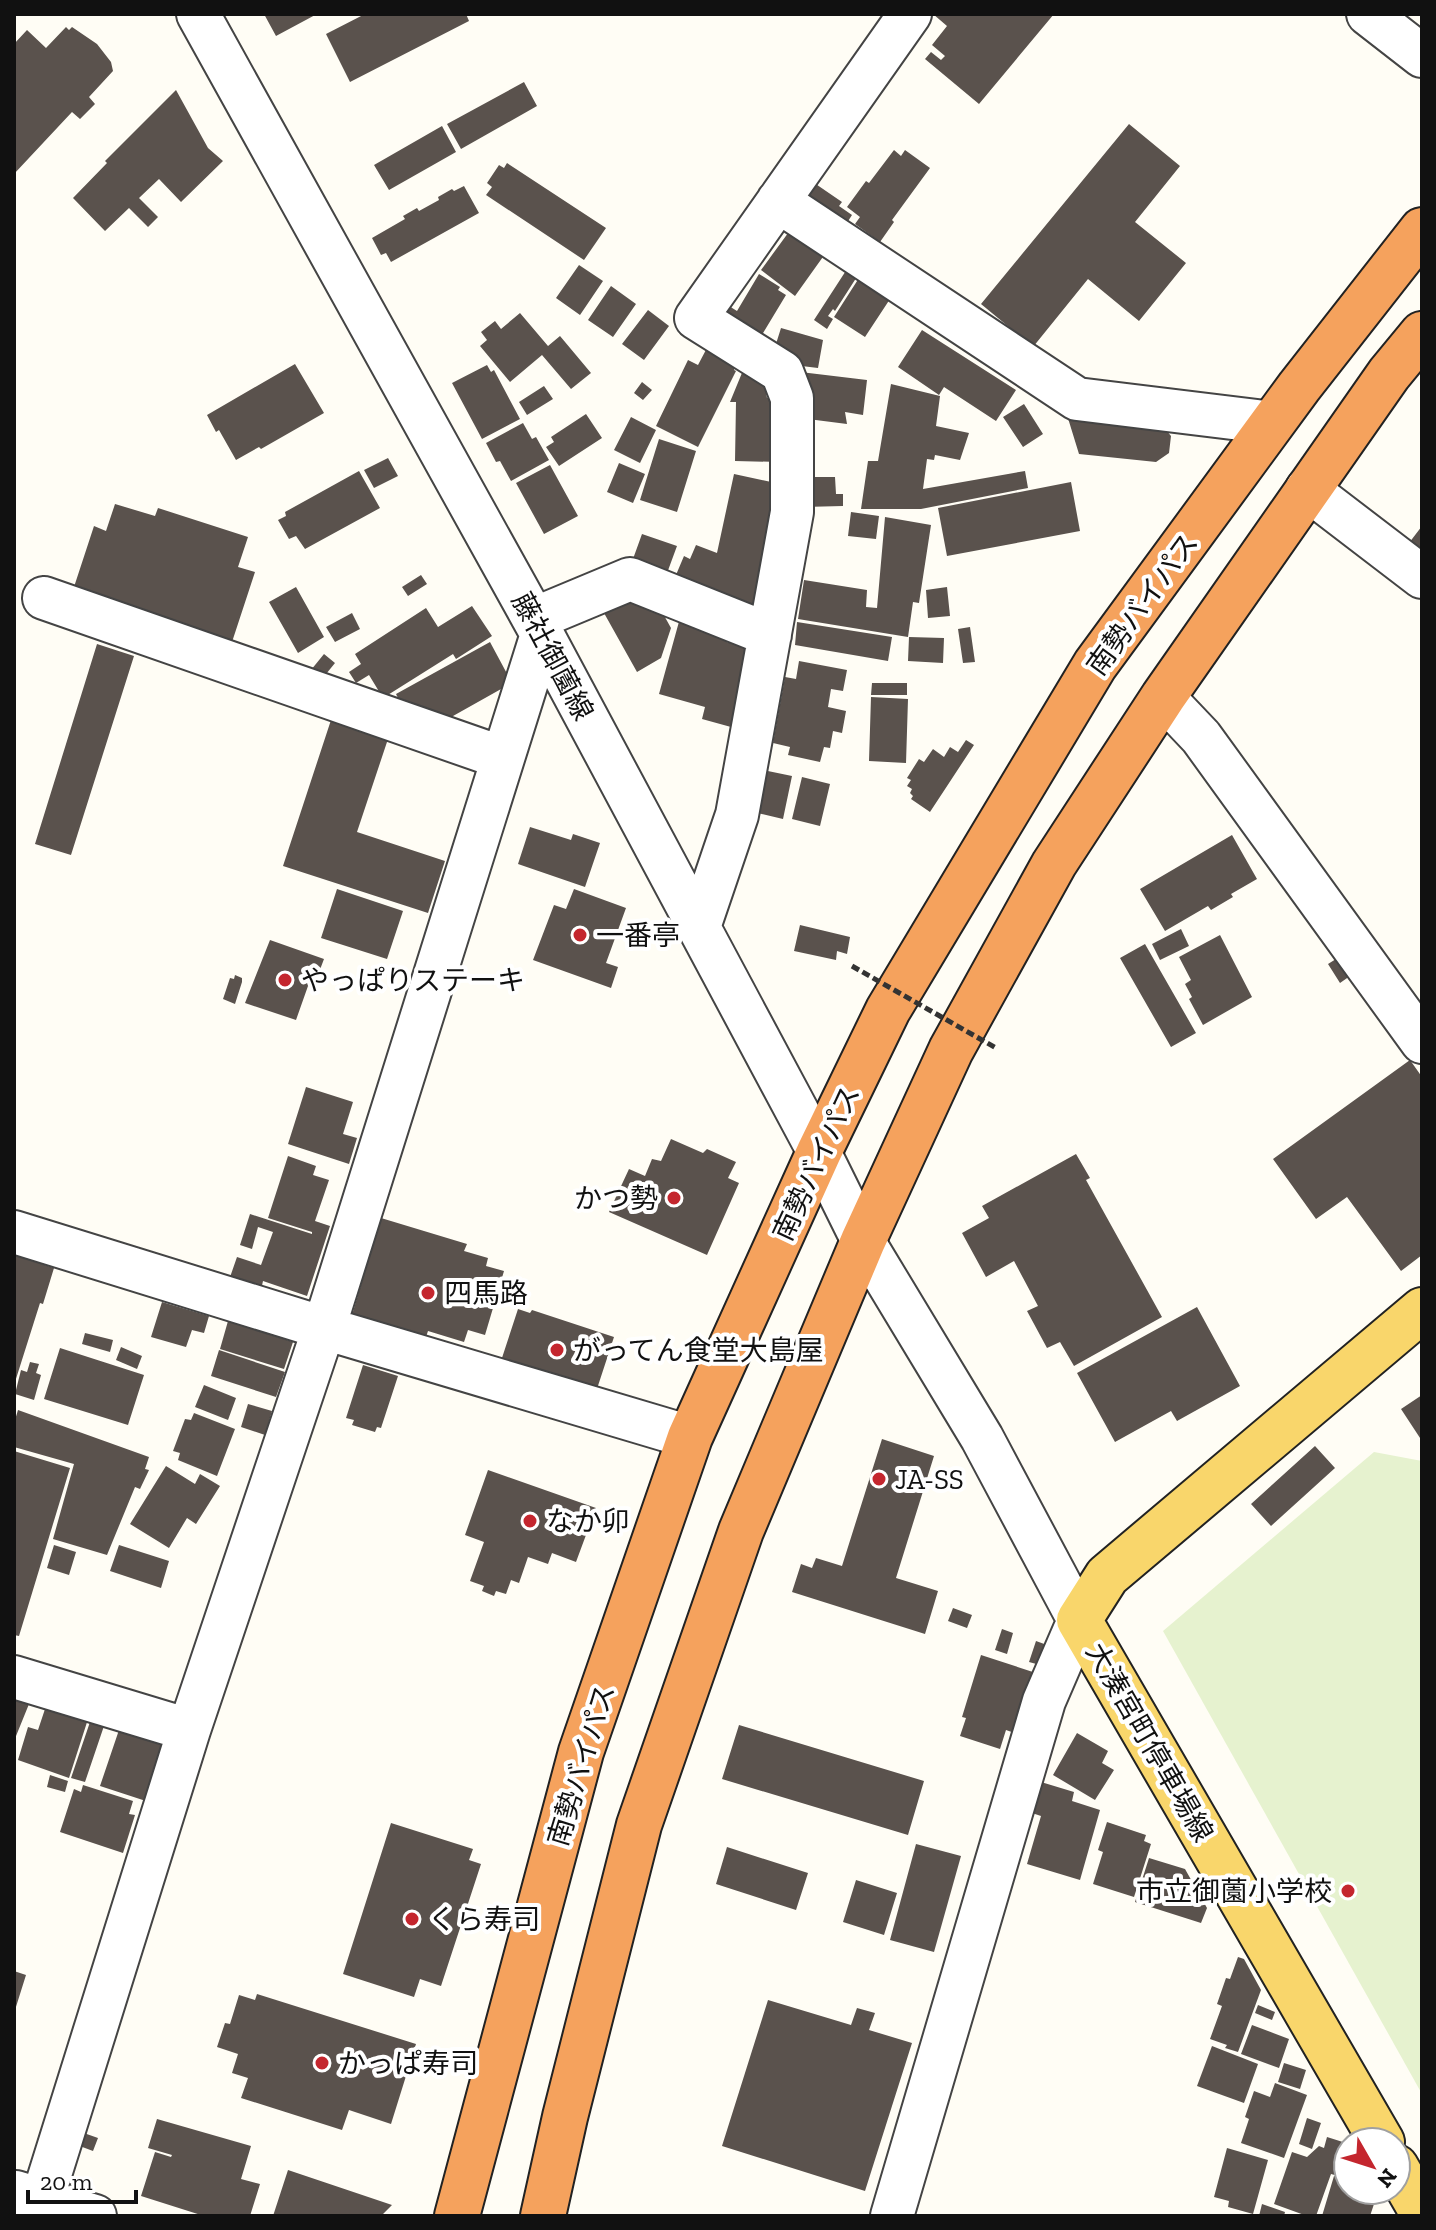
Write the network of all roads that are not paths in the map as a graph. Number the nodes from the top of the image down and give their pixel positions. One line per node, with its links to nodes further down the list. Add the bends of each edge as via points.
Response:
1 (198, 14): 12 (street, 藤社御薗線)
2 (910, 14): 5 (street)
3 (1368, 14): 4 (street)
4 (1422, 56)
5 (778, 201): 8 (street, via 1077,399); 13 (street, via 696,318 782,372 792,398 792,512)
6 (1422, 230): 8 (highway, 南勢バイパス)
7 (1422, 334): 9 (highway)
8 (1273, 423): 18 (highway, 南勢バイパス, via 1095,665 888,1010)
9 (1307, 489): 10 (street); 14 (highway)
10 (1422, 577)
11 (44, 598): 15 (street)
12 (538, 626): 13 (street, via 630,579); 15 (street); 16 (street, 藤社御薗線)
13 (770, 635): 16 (street, via 737,815)
14 (1163, 697): 17 (street, via 1201,737); 20 (highway, via 1054,864 951,1050)
15 (503, 758): 22 (street)
16 (699, 927): 18 (street, 藤社御薗線)
17 (1422, 1042)
18 (819, 1152): 20 (street, 藤社御薗線); 23 (highway, 南勢バイパス)
19 (14, 1232): 22 (street)
20 (863, 1241): 24 (street, 藤社御薗線, via 982,1438); 31 (highway, via 741,1531 639,1825)
21 (1422, 1310): 24 (main road, 大湊宮町停車場線, via 1107,1576)
22 (324, 1328): 23 (street); 26 (street)
23 (690, 1437): 30 (highway, 南勢バイパス, via 581,1752)
24 (1079, 1620): 27 (main road, 大湊宮町停車場線); 32 (street, via 1044,1701)
25 (14, 1677): 26 (street)
26 (189, 1730): 28 (street)
27 (1373, 2126)
28 (32, 2203): 29 (street)
29 (95, 2216)
30 (457, 2216)
31 (543, 2216)
32 (892, 2216)

